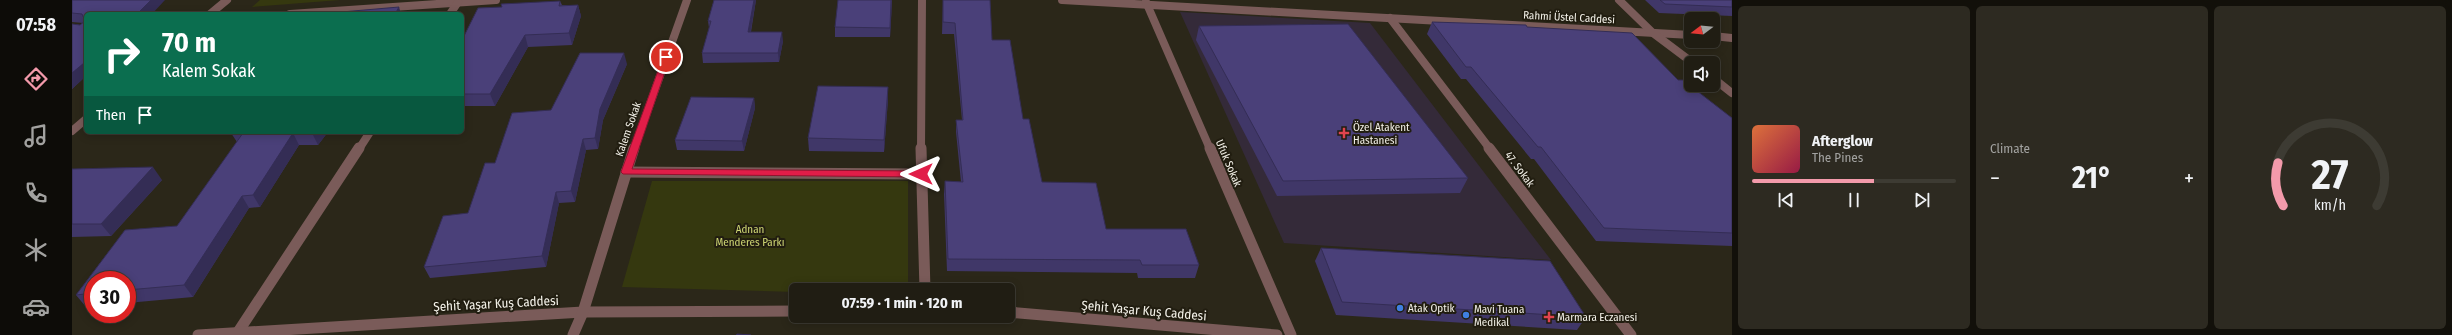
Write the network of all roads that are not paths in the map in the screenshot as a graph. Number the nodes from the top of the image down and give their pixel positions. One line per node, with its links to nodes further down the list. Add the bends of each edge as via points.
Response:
1 (227, 0): 11 (street)
2 (344, 0): 10 (street)
3 (496, 0): 8 (street)
4 (687, 0): 25 (street, Kalem Sokak)
5 (922, 0): 26 (street)
6 (1062, 0): 9 (street, Rahmi Üstel Caddesi)
7 (1619, 0): 15 (street)
8 (458, 2): 10 (street); 13 (street)
9 (1147, 3): 14 (street, Rahmi Üstel Caddesi); 35 (street, Ufuk Sokak)
10 (337, 11): 12 (street)
11 (212, 12)
12 (321, 12)
13 (451, 12)
14 (1390, 18): 15 (street, Rahmi Üstel Caddesi); 36 (street, 47. Sokak)
15 (1653, 33): 16 (street, Rahmi Üstel Caddesi); 19 (street)
16 (1684, 35)
17 (1720, 37): 18 (street)
18 (1732, 38)
19 (1684, 56)
20 (1720, 84): 21 (street)
21 (1732, 93)
22 (84, 122): 23 (street)
23 (72, 131)
24 (369, 134): 31 (street)
25 (626, 172): 26 (street); 29 (street, Kalem Sokak)
26 (921, 174): 27 (street)
27 (925, 283)
28 (789, 311): 29 (street, Şehit Yaşar Kuş Caddesi)
29 (583, 312): 31 (street, Şehit Yaşar Kuş Caddesi); 33 (street, Kalem Sokak)
30 (1015, 313): 34 (street, Şehit Yaşar Kuş Caddesi)
31 (238, 332): 32 (street, Şehit Yaşar Kuş Caddesi)
32 (198, 335)
33 (573, 335)
34 (1277, 335)
35 (1291, 335)
36 (1631, 335)

